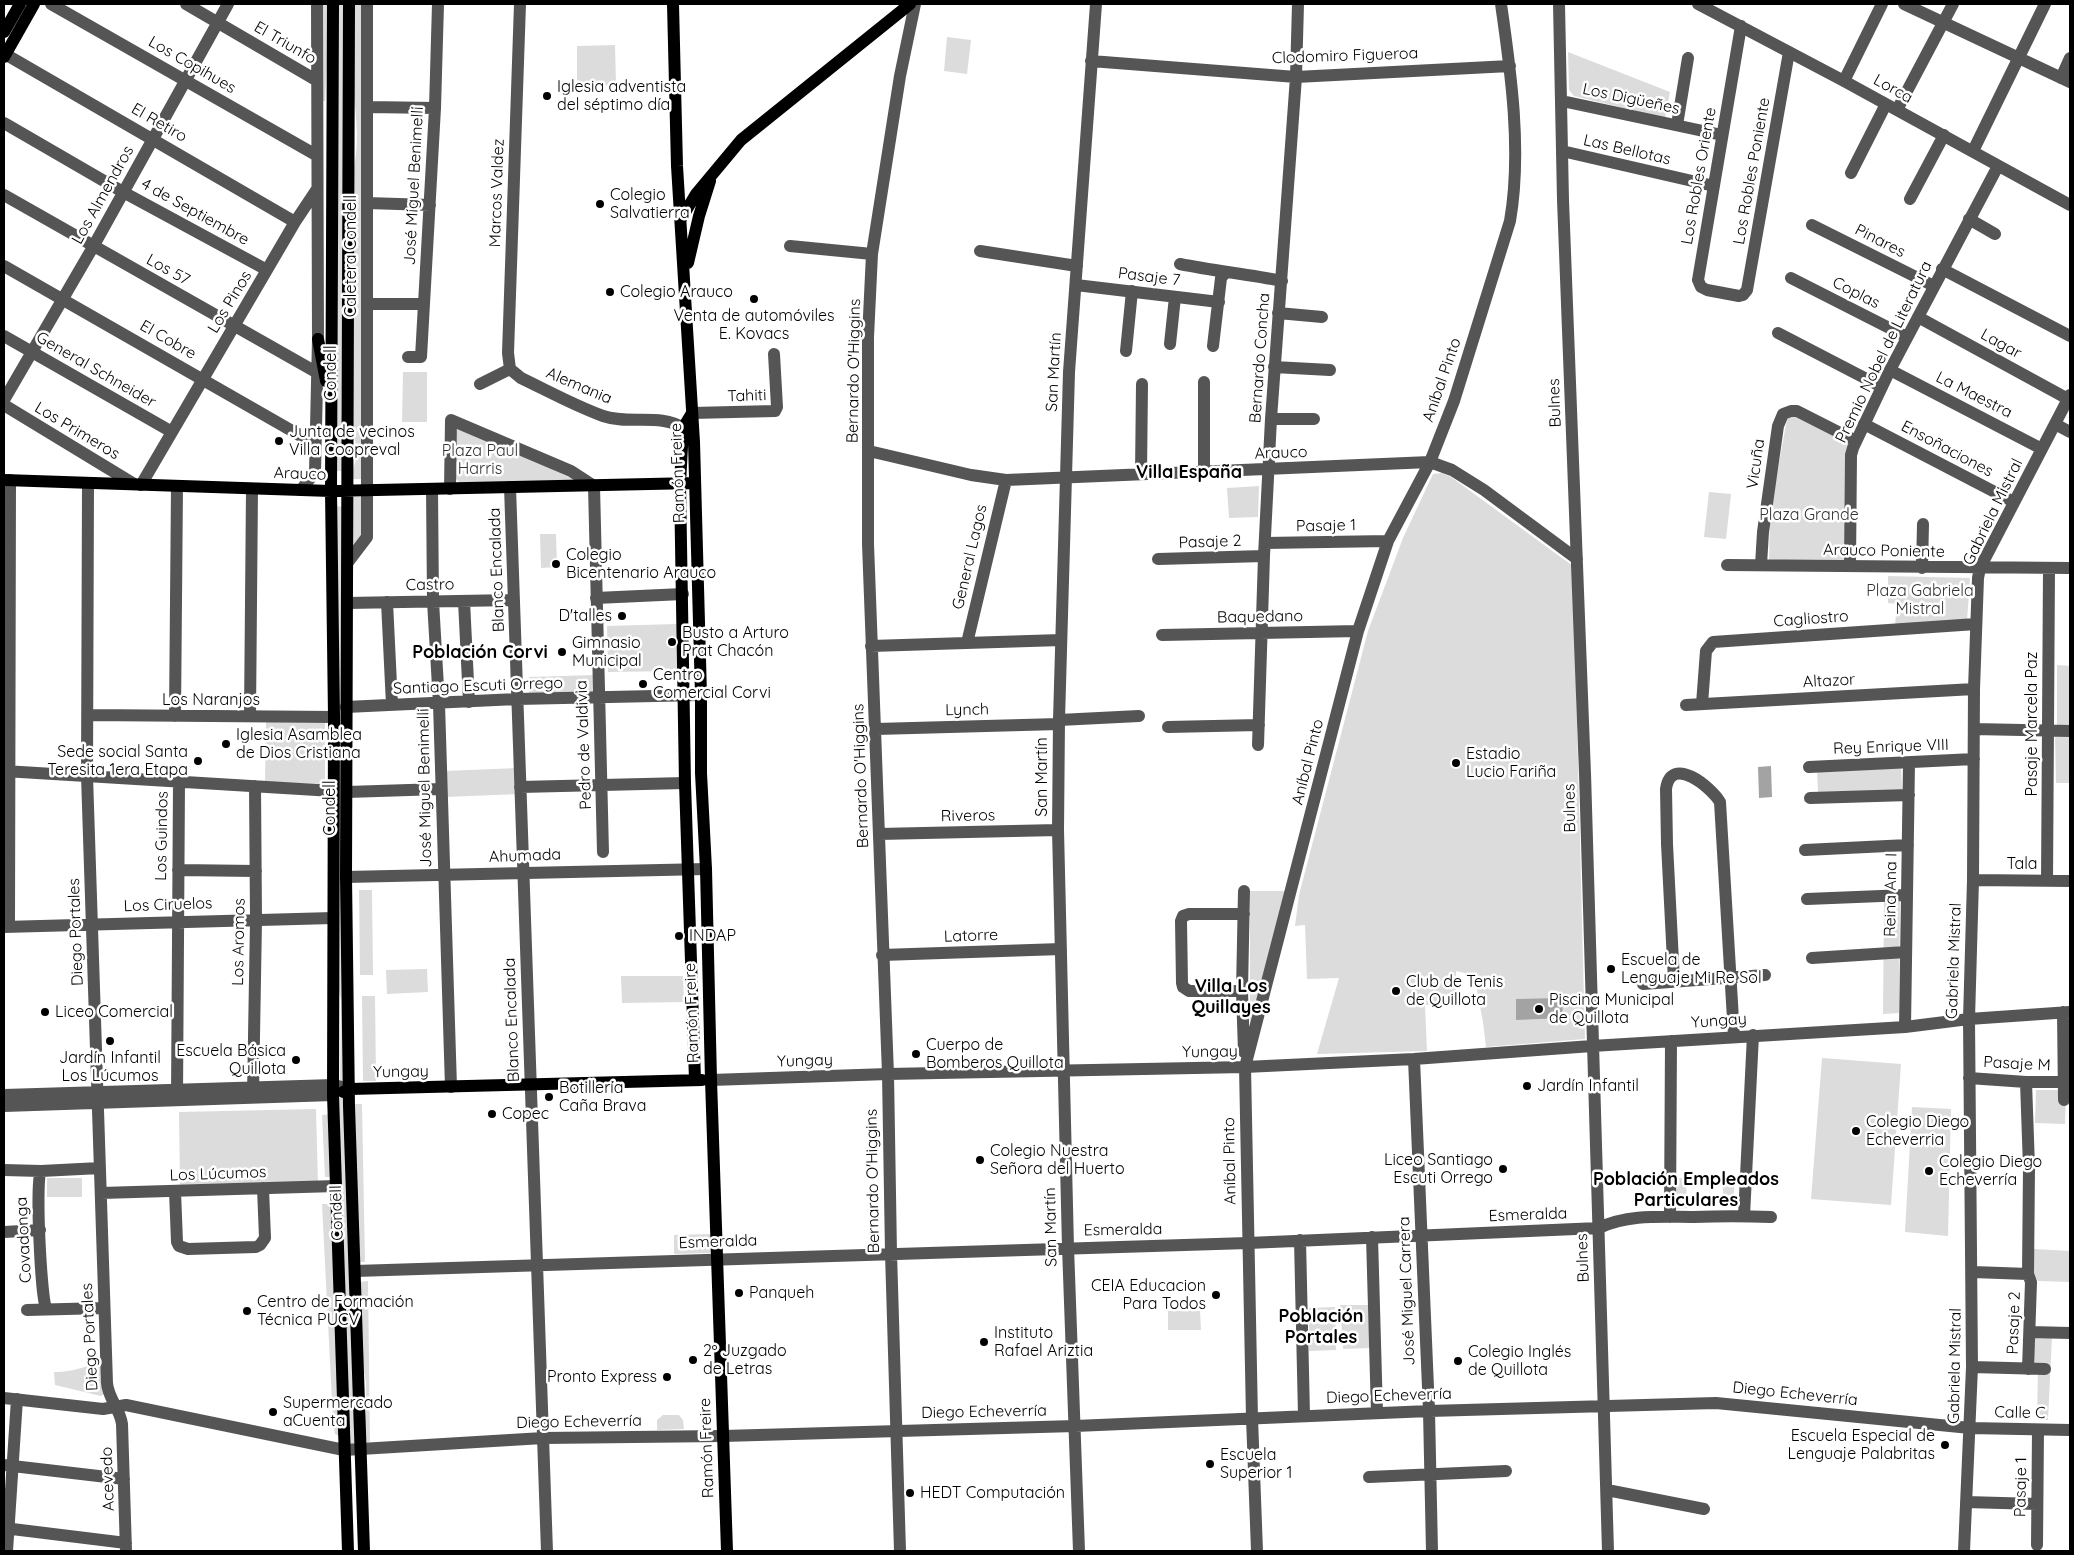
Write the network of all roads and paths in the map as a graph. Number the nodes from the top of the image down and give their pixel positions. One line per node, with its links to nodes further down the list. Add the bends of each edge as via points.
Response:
1 (20, 4): 27 (main road)
2 (34, 4): 29 (main road)
3 (51, 4): 36 (street, Los Copihues)
4 (186, 4): 25 (street, El Triunfo)
5 (228, 4): 25 (street, Los Almendros)
6 (317, 4): 37 (street, Caletera Condell)
7 (333, 4): 120 (main road, Condell)
8 (349, 4): 154 (main road, Condell)
9 (367, 4): 41 (street, Caletera Condell)
10 (438, 4): 43 (street, José Miguel Benimelli)
11 (520, 4): 108 (street, Marcos Valdez)
12 (673, 4): 57 (main road, Ramón Freire)
13 (910, 4): 53 (main road, via 740,140)
14 (915, 4): 73 (street, Bernardo O'Higgins, via 900,76)
15 (1096, 4): 33 (street, San Martín)
16 (1298, 4): 35 (street, Bernardo Concha)
17 (1501, 4): 34 (street, Aníbal Pinto)
18 (1559, 4): 40 (street, Bulnes)
19 (1698, 4): 26 (street, Lorca)
20 (1882, 4): 39 (street)
21 (1904, 4): 24 (street)
22 (1952, 4): 24 (street)
23 (2045, 4): 31 (street)
24 (1944, 22): 31 (street); 42 (street)
25 (218, 23): 36 (street, Los Almendros); 37 (street, El Triunfo)
26 (1742, 26): 28 (street, Lorca); 46 (street, Los Robles Oriente)
27 (4, 32)
28 (1789, 52): 39 (street, Lorca); 86 (street, Los Robles Poniente, via 1748,286)
29 (5, 55): 48 (street, El Retiro)
30 (1688, 58): 45 (street)
31 (2019, 58): 38 (street); 49 (street)
32 (2070, 58): 38 (street)
33 (1091, 61): 35 (street, Clodomiro Figueroa); 76 (street, San Martín)
34 (1510, 66): 35 (street, Clodomiro Figueroa); 134 (street, Aníbal Pinto, via 1515,191 1510,221 1454,402)
35 (1296, 77): 81 (street, Bernardo Concha)
36 (186, 80): 48 (street, Los Almendros); 51 (street, Los Copihues)
37 (316, 80): 51 (street, Caletera Condell)
38 (2066, 80)
39 (1844, 81): 42 (street, Lorca)
40 (1562, 101): 45 (street, Los Digüeñes); 50 (street, Bulnes)
41 (368, 107): 43 (street); 62 (street, Caletera Condell)
42 (1892, 107): 47 (street, Lorca); 54 (street)
43 (435, 108): 63 (street, José Miguel Benimelli)
44 (4, 123): 58 (street, 4 de Septiembre)
45 (1677, 126): 46 (street, Los Digüeñes)
46 (1722, 135): 55 (street, Los Robles Oriente)
47 (1944, 135): 49 (street, Lorca); 61 (street)
48 (153, 138): 58 (street, Los Almendros); 67 (street, El Retiro)
49 (1973, 151): 52 (street, Lorca)
50 (1562, 152): 55 (street, Las Bellotas); 160 (street, Bulnes)
51 (316, 155): 56 (street, Caletera Condell)
52 (1998, 166): 64 (street, Lorca); 66 (street, Premio Nobel de Literatura)
53 (714, 171): 59 (main road); 84 (main road, via 693,239)
54 (1851, 173)
55 (1714, 186): 86 (street, Los Robles Oriente, via 1698,283 1707,290)
56 (317, 189): 67 (street, Los Pinos); 100 (street, Caletera Condell)
57 (679, 189): 59 (main road); 65 (main road, Ramón Freire)
58 (123, 192): 71 (street, Los Almendros); 78 (street, 4 de Septiembre)
59 (696, 194): 65 (main road)
60 (4, 195): 71 (street, Los 57)
61 (1910, 199)
62 (367, 203): 63 (street); 90 (street, Caletera Condell)
63 (430, 205): 91 (street, José Miguel Benimelli)
64 (2070, 205)
65 (681, 219): 84 (main road, Ramón Freire)
66 (1969, 219): 69 (street); 77 (street, Premio Nobel de Literatura)
67 (295, 222): 78 (street, Los Pinos)
68 (1812, 225): 83 (street, Pinares)
69 (1995, 234)
70 (790, 246): 73 (street)
71 (93, 247): 88 (street, Los Almendros); 95 (street, Los 57)
72 (980, 250): 76 (street)
73 (872, 254): 133 (street, Bernardo O'Higgins, via 868,337)
74 (1180, 264): 79 (street, Pasaje 7)
75 (4, 266): 88 (street, El Cobre)
76 (1077, 266): 82 (street, San Martín)
77 (1942, 269): 83 (street, Premio Nobel de Literatura); 98 (street)
78 (267, 270): 95 (street, Los Pinos)
79 (1225, 273): 81 (street, Pasaje 7); 89 (street, via 1221,278)
80 (1791, 278): 99 (street, Coplas)
81 (1282, 280): 92 (street, Bernardo Concha)
82 (1076, 285): 85 (street, Pasaje 7); 138 (street, San Martín)
83 (1934, 286): 94 (street, Premio Nobel de Literatura)
84 (686, 288): 121 (main road, Ramón Freire)
85 (1132, 290): 87 (street, Pasaje 7); 103 (street)
86 (1743, 295)
87 (1175, 297): 89 (street, Pasaje 7); 101 (street)
88 (63, 298): 104 (street, Los Almendros); 112 (street, El Cobre)
89 (1218, 302): 102 (street)
90 (367, 304): 91 (street); 152 (street, Caletera Condell)
91 (423, 304): 106 (street, José Miguel Benimelli, via 421,356)
92 (1278, 313): 93 (street); 107 (street, Bernardo Concha)
93 (1322, 317)
94 (1918, 317): 99 (street, Premio Nobel de Literatura); 117 (street, Lagar)
95 (234, 326): 111 (street, Los 57); 112 (street, Los Pinos)
96 (1778, 333): 116 (street)
97 (4, 336): 104 (street, General Schneider)
98 (2070, 336)
99 (1907, 337): 110 (street, Premio Nobel de Literatura)
100 (318, 339): 111 (street, Caletera Condell); 120 (main road)
101 (1170, 344)
102 (1213, 346)
103 (1126, 351)
104 (32, 353): 118 (street, Los Almendros); 127 (street, General Schneider)
105 (774, 354): 121 (street, Tahiti, via 775,411)
106 (408, 357)
107 (1274, 367): 109 (street); 122 (street, Bernardo Concha)
108 (510, 369): 114 (street); 126 (street, Alemania, via 521,378 604,416 627,420 669,420)
109 (1330, 370)
110 (1890, 370): 116 (street, Premio Nobel de Literatura); 132 (street, La Maestra)
111 (316, 372): 131 (street, Caletera Condell)
112 (203, 379): 127 (street, Los Pinos); 131 (street, El Cobre)
113 (1204, 382): 136 (street)
114 (480, 384)
115 (1142, 384): 137 (street)
116 (1882, 387): 124 (street, Premio Nobel de Literatura)
117 (2069, 397): 125 (street, Gabriela Mistral)
118 (4, 400)
119 (4, 406): 144 (street, Los Primeros)
120 (332, 413): 153 (main road, Condell)
121 (692, 414): 126 (main road, Ramón Freire); 130 (main road, Ramón Freire)
122 (1271, 419): 123 (street); 135 (street, Bernardo Concha)
123 (1314, 419)
124 (1864, 424): 129 (street, Premio Nobel de Literatura); 155 (street, Ensoñaciones)
125 (2055, 424): 128 (street); 132 (street, Gabriela Mistral)
126 (683, 428): 130 (main road); 143 (main road, Ramón Freire)
127 (172, 432): 144 (street, Los Pinos)
128 (2070, 432)
129 (1856, 440): 164 (street, Vicuña, via 1797,411 1783,414 1778,426); 165 (street, Premio Nobel de Literatura, via 1851,455)
130 (694, 442): 142 (main road, Ramón Freire)
131 (315, 444): 151 (street, Caletera Condell, via 315,472)
132 (2042, 449): 155 (street, Gabriela Mistral)
133 (869, 451): 140 (street, Arauco); 183 (street, Bernardo O'Higgins)
134 (1430, 462): 135 (street, Arauco); 157 (street, Aníbal Pinto); 160 (street, Arauco, via 1452,470 1484,490)
135 (1270, 470): 136 (street, Arauco); 158 (street, Bernardo Concha)
136 (1204, 472): 137 (street, Arauco)
137 (1140, 474): 138 (street, Arauco)
138 (1066, 477): 140 (street, Arauco); 181 (street, San Martín)
139 (7, 480): 141 (main road, Arauco); 195 (street)
140 (1006, 480): 182 (street, General Lagos)
141 (88, 483): 144 (main road, Arauco); 196 (street, Diego Portales)
142 (695, 483): 143 (main road, Arauco); 185 (main road, Ramón Freire)
143 (680, 484): 146 (main road, Arauco); 170 (main road, Ramón Freire)
144 (137, 485): 145 (main road, Arauco)
145 (177, 486): 148 (main road, Arauco); 197 (street)
146 (594, 486): 147 (main road, Arauco); 150 (street, via 572,471 451,420); 171 (street, Pedro de Valdivia)
147 (510, 488): 150 (main road, Arauco); 172 (street, Blanco Encalada)
148 (252, 489): 151 (main road, Arauco); 198 (street)
149 (432, 489): 150 (main road, Arauco); 152 (main road, Arauco); 173 (street, José Miguel Benimelli)
150 (450, 489)
151 (302, 490): 153 (main road, Arauco)
152 (366, 490): 154 (main road, Arauco); 162 (street, Caletera Condell, via 367,537)
153 (331, 491): 154 (main road, Arauco); 200 (main road, Condell)
154 (347, 491): 162 (main road, Condell)
155 (2014, 502): 167 (street, Gabriela Mistral)
156 (1923, 524): 166 (street)
157 (1388, 541): 158 (street, Pasaje 1); 178 (street, Aníbal Pinto)
158 (1265, 543): 159 (street, Bernardo Concha)
159 (1264, 556): 161 (street, Pasaje 2); 179 (street, Bernardo Concha)
160 (1577, 559): 263 (street, Bulnes)
161 (1158, 560)
162 (348, 562): 176 (main road, Condell)
163 (1727, 565): 164 (street, Arauco Poniente)
164 (1761, 565): 165 (street, Arauco Poniente)
165 (1850, 566): 166 (street, Arauco Poniente)
166 (1922, 568): 167 (street, Arauco Poniente)
167 (1980, 568): 168 (street, Arauco Poniente); 177 (street, Gabriela Mistral)
168 (2049, 568): 169 (street, Arauco Poniente); 206 (street, Pasaje Marcela Paz)
169 (2070, 568)
170 (683, 594): 171 (street); 186 (main road, Ramón Freire)
171 (596, 598): 187 (street, Pedro de Valdivia)
172 (514, 600): 174 (street, Castro); 188 (street, Blanco Encalada)
173 (433, 601): 174 (street, Castro); 175 (street, Castro); 190 (street, José Miguel Benimelli)
174 (464, 601): 189 (street)
175 (387, 602): 176 (street, Castro); 193 (street)
176 (347, 603): 194 (main road, Condell)
177 (1976, 624): 184 (street, Gabriela Mistral); 192 (street, Cagliostro, via 1713,642 1706,652)
178 (1358, 631): 179 (street, Baquedano); 265 (street, Aníbal Pinto)
179 (1261, 634): 180 (street, Baquedano); 202 (street, Bernardo Concha)
180 (1162, 635)
181 (1061, 640): 182 (street); 201 (street, San Martín)
182 (967, 642): 183 (street)
183 (871, 646): 204 (street, Bernardo O'Higgins)
184 (1974, 689): 192 (street, Altazor); 205 (street, Gabriela Mistral)
185 (701, 695): 186 (street, Santiago Escuti Orrego); 230 (main road, Ramón Freire)
186 (684, 696): 187 (street, Santiago Escuti Orrego); 215 (main road, Ramón Freire)
187 (598, 698): 188 (street, Santiago Escuti Orrego); 216 (street, Pedro de Valdivia)
188 (517, 700): 189 (street, Santiago Escuti Orrego); 218 (street, Blanco Encalada)
189 (469, 702): 190 (street, Santiago Escuti Orrego)
190 (439, 704): 193 (street, Santiago Escuti Orrego); 219 (street, José Miguel Benimelli)
191 (1686, 704): 192 (street, Altazor)
192 (1702, 704)
193 (392, 705): 194 (street, Santiago Escuti Orrego)
194 (346, 706): 221 (main road, Condell)
195 (7, 710): 212 (street)
196 (88, 715): 197 (street, Los Naranjos); 213 (street, Diego Portales)
197 (175, 716): 198 (street, Los Naranjos)
198 (250, 716): 200 (street, Los Naranjos)
199 (1139, 716): 201 (street, Lynch)
200 (334, 717): 220 (main road, Condell)
201 (1059, 722): 204 (street, Lynch); 224 (street, San Martín)
202 (1259, 725): 203 (street); 208 (street, Bernardo Concha)
203 (1168, 728)
204 (876, 729): 225 (street, Bernardo O'Higgins)
205 (1974, 729): 206 (street); 209 (street, Gabriela Mistral)
206 (2048, 731): 207 (street); 237 (street, Pasaje Marcela Paz)
207 (2070, 731)
208 (1258, 745)
209 (1974, 760): 210 (street, Rey Enrique VIII); 236 (street, Gabriela Mistral)
210 (1909, 763): 211 (street, Rey Enrique VIII); 222 (street, Reina Ana I)
211 (1809, 767)
212 (6, 772): 213 (street); 247 (street)
213 (88, 776): 214 (street); 246 (street, Diego Portales)
214 (179, 782): 217 (street); 231 (street, Los Guindos)
215 (685, 783): 216 (street); 229 (main road, Ramón Freire)
216 (602, 785): 218 (street); 228 (street, Pedro de Valdivia)
217 (255, 786): 220 (street); 232 (street, Los Aromos)
218 (520, 787): 233 (street, Blanco Encalada)
219 (440, 789): 221 (street); 234 (street, José Miguel Benimelli)
220 (333, 792): 243 (main road, Condell)
221 (347, 792): 235 (main road, Condell)
222 (1909, 795): 223 (street); 226 (street, Reina Ana I)
223 (1810, 798)
224 (1058, 830): 225 (street, Riveros); 248 (street, San Martín)
225 (879, 834): 250 (street, Bernardo O'Higgins)
226 (1908, 845): 227 (street); 240 (street, Reina Ana I)
227 (1805, 850)
228 (603, 852)
229 (688, 868): 230 (street, Ahumada); 233 (street, Ahumada); 269 (main road, Ramón Freire)
230 (706, 868): 270 (main road, Ramón Freire)
231 (178, 870): 232 (street); 245 (street, Los Guindos)
232 (256, 871): 244 (street, Los Aromos)
233 (523, 873): 234 (street, Ahumada); 273 (street, Blanco Encalada)
234 (443, 876): 235 (street, Ahumada); 274 (street, José Miguel Benimelli)
235 (346, 877): 275 (main road, Condell)
236 (1973, 880): 237 (street, Tala); 258 (street, Gabriela Mistral)
237 (2048, 881): 238 (street, Tala)
238 (2070, 881)
239 (1244, 892): 242 (street)
240 (1906, 895): 241 (street); 249 (street, Reina Ana I)
241 (1807, 899)
242 (1244, 914): 256 (street); 256 (street, via 1188,914 1181,921 1183,987 1189,990)
243 (334, 918): 244 (street, Los Ciruelos); 276 (main road, Condell)
244 (256, 920): 245 (street, Los Ciruelos); 277 (street, Los Aromos)
245 (177, 921): 246 (street, Los Ciruelos); 278 (street, Los Guindos)
246 (92, 924): 247 (street, Los Ciruelos); 280 (street, Diego Portales)
247 (6, 927)
248 (1061, 949): 250 (street, Latorre); 266 (street, San Martín)
249 (1906, 952): 251 (street); 259 (street, Reina Ana I)
250 (882, 955): 267 (street, Bernardo O'Higgins)
251 (1812, 958)
252 (1765, 976): 253 (street)
253 (1731, 978): 254 (street); 254 (street, via 1720,802 1713,791 1690,776 1679,774 1667,781 1666,789); 260 (street)
254 (1674, 981): 255 (street)
255 (1643, 984)
256 (1242, 991): 265 (street)
257 (2067, 1012): 258 (street, Yungay); 272 (street)
258 (1969, 1019): 259 (street, Yungay); 268 (street, Gabriela Mistral)
259 (1905, 1027): 261 (street, Yungay)
260 (1734, 1036): 261 (street, Yungay); 262 (street, Yungay)
261 (1753, 1036): 290 (street)
262 (1671, 1041): 263 (street, Yungay); 291 (street)
263 (1592, 1046): 264 (street, Yungay); 293 (street, Bulnes)
264 (1414, 1060): 265 (street, Yungay); 296 (street, José Miguel Carrera)
265 (1245, 1067): 266 (street, Yungay); 299 (street, Aníbal Pinto)
266 (1064, 1071): 267 (street, Yungay); 300 (street, San Martín)
267 (888, 1074): 270 (street, Yungay); 301 (street, Bernardo O'Higgins)
268 (1969, 1078): 271 (street, Pasaje M); 305 (street, Gabriela Mistral)
269 (695, 1080): 270 (main road, Yungay); 273 (main road, Yungay)
270 (711, 1080): 302 (main road, Ramón Freire)
271 (2026, 1082): 272 (street, Pasaje M); 306 (street, Pasaje 2)
272 (2064, 1082): 281 (street)
273 (531, 1084): 274 (main road, Yungay); 303 (street, Blanco Encalada)
274 (451, 1086): 275 (main road, Yungay)
275 (350, 1089): 276 (main road, Yungay); 304 (main road, Condell)
276 (333, 1090): 277 (street, Yungay); 286 (main road, Condell)
277 (253, 1092): 278 (street, Yungay)
278 (177, 1095): 280 (street, Yungay)
279 (4, 1096): 280 (street, Yungay)
280 (97, 1098): 282 (street, Yungay); 283 (street, Diego Portales)
281 (2064, 1100)
282 (4, 1106)
283 (100, 1168): 285 (street); 289 (street, Diego Portales)
284 (4, 1170): 285 (street)
285 (41, 1171): 294 (street, Covadonga, via 38,1179)
286 (336, 1186): 287 (street, Los Lúcumos); 331 (main road, Condell)
287 (263, 1188): 288 (street, Los Lúcumos); 288 (street, via 264,1238 256,1247 188,1249 179,1246)
288 (175, 1191): 289 (street, Los Lúcumos)
289 (100, 1193): 308 (street, Diego Portales)
290 (1744, 1216): 291 (street, Esmeralda); 292 (street, Esmeralda)
291 (1670, 1217): 293 (street, Esmeralda, via 1626,1219)
292 (1771, 1217)
293 (1599, 1228): 296 (street, Esmeralda); 317 (street, Bulnes)
294 (40, 1230): 295 (street); 307 (street, Covadonga)
295 (4, 1232)
296 (1421, 1234): 297 (street, Esmeralda); 319 (street, José Miguel Carrera)
297 (1372, 1237): 298 (street, Esmeralda); 320 (street)
298 (1300, 1240): 299 (street, Esmeralda); 321 (street)
299 (1248, 1243): 300 (street, Esmeralda); 322 (street, Aníbal Pinto)
300 (1068, 1247): 301 (street, Esmeralda); 323 (street, San Martín)
301 (890, 1253): 302 (street, Esmeralda); 325 (street, Bernardo O'Higgins)
302 (717, 1259): 303 (street, Esmeralda); 328 (main road, Ramón Freire)
303 (537, 1264): 304 (street, Esmeralda); 329 (street, Blanco Encalada)
304 (355, 1271): 330 (main road, Condell)
305 (1973, 1272): 306 (street); 312 (street, Gabriela Mistral)
306 (2029, 1276): 310 (street, Pasaje 2)
307 (46, 1308): 308 (street); 309 (street)
308 (104, 1308): 318 (street, Diego Portales, via 107,1386)
309 (27, 1310)
310 (2030, 1332): 311 (street); 313 (street, Pasaje 2)
311 (2070, 1333)
312 (1972, 1367): 313 (street); 324 (street, Gabriela Mistral)
313 (2028, 1369): 314 (street)
314 (2045, 1369)
315 (4, 1398): 316 (street, Diego Echeverría)
316 (17, 1399): 318 (street, Diego Echeverría, via 103,1409); 332 (street)
317 (1604, 1405): 319 (street, Diego Echeverría); 324 (street, Diego Echeverría, via 1716,1403); 337 (street, Bulnes)
318 (116, 1407): 331 (street, Diego Echeverría, via 131,1406); 336 (street, Acevedo, via 122,1424)
319 (1428, 1411): 320 (street, Diego Echeverría); 334 (street, José Miguel Carrera)
320 (1377, 1413): 321 (street, Diego Echeverría)
321 (1304, 1415): 322 (street, Diego Echeverría)
322 (1252, 1418): 323 (street, Diego Echeverría); 351 (street, Aníbal Pinto)
323 (1075, 1426): 325 (street, Diego Echeverría); 350 (street, San Martín)
324 (1970, 1428): 326 (street, Calle C); 338 (street, Gabriela Mistral)
325 (896, 1430): 328 (street, Diego Echeverría); 349 (street, Bernardo O'Higgins)
326 (2038, 1430): 327 (street, Calle C); 339 (street, Pasaje 1)
327 (2070, 1430)
328 (723, 1436): 329 (street, Diego Echeverría); 348 (main road, Ramón Freire)
329 (543, 1438): 330 (street, Diego Echeverría); 347 (street, Blanco Encalada)
330 (360, 1449): 331 (street, Diego Echeverría); 346 (main road, Condell)
331 (344, 1450): 345 (main road, Condell)
332 (9, 1466): 336 (street); 341 (street)
333 (1506, 1471): 334 (street)
334 (1430, 1475): 335 (street); 352 (street, José Miguel Carrera)
335 (1369, 1477)
336 (124, 1479): 343 (street, Acevedo)
337 (1607, 1490): 340 (street); 353 (street, Bulnes)
338 (1966, 1502): 339 (street); 354 (street, Gabriela Mistral)
339 (2037, 1504): 342 (street, Pasaje 1)
340 (1704, 1509)
341 (7, 1528): 343 (street); 344 (street)
342 (2037, 1546)
343 (126, 1547)
344 (8, 1551)
345 (348, 1551)
346 (364, 1551)
347 (547, 1551)
348 (726, 1551)
349 (900, 1551)
350 (1079, 1551)
351 (1257, 1551)
352 (1432, 1551)
353 (1608, 1551)
354 (1964, 1551)

